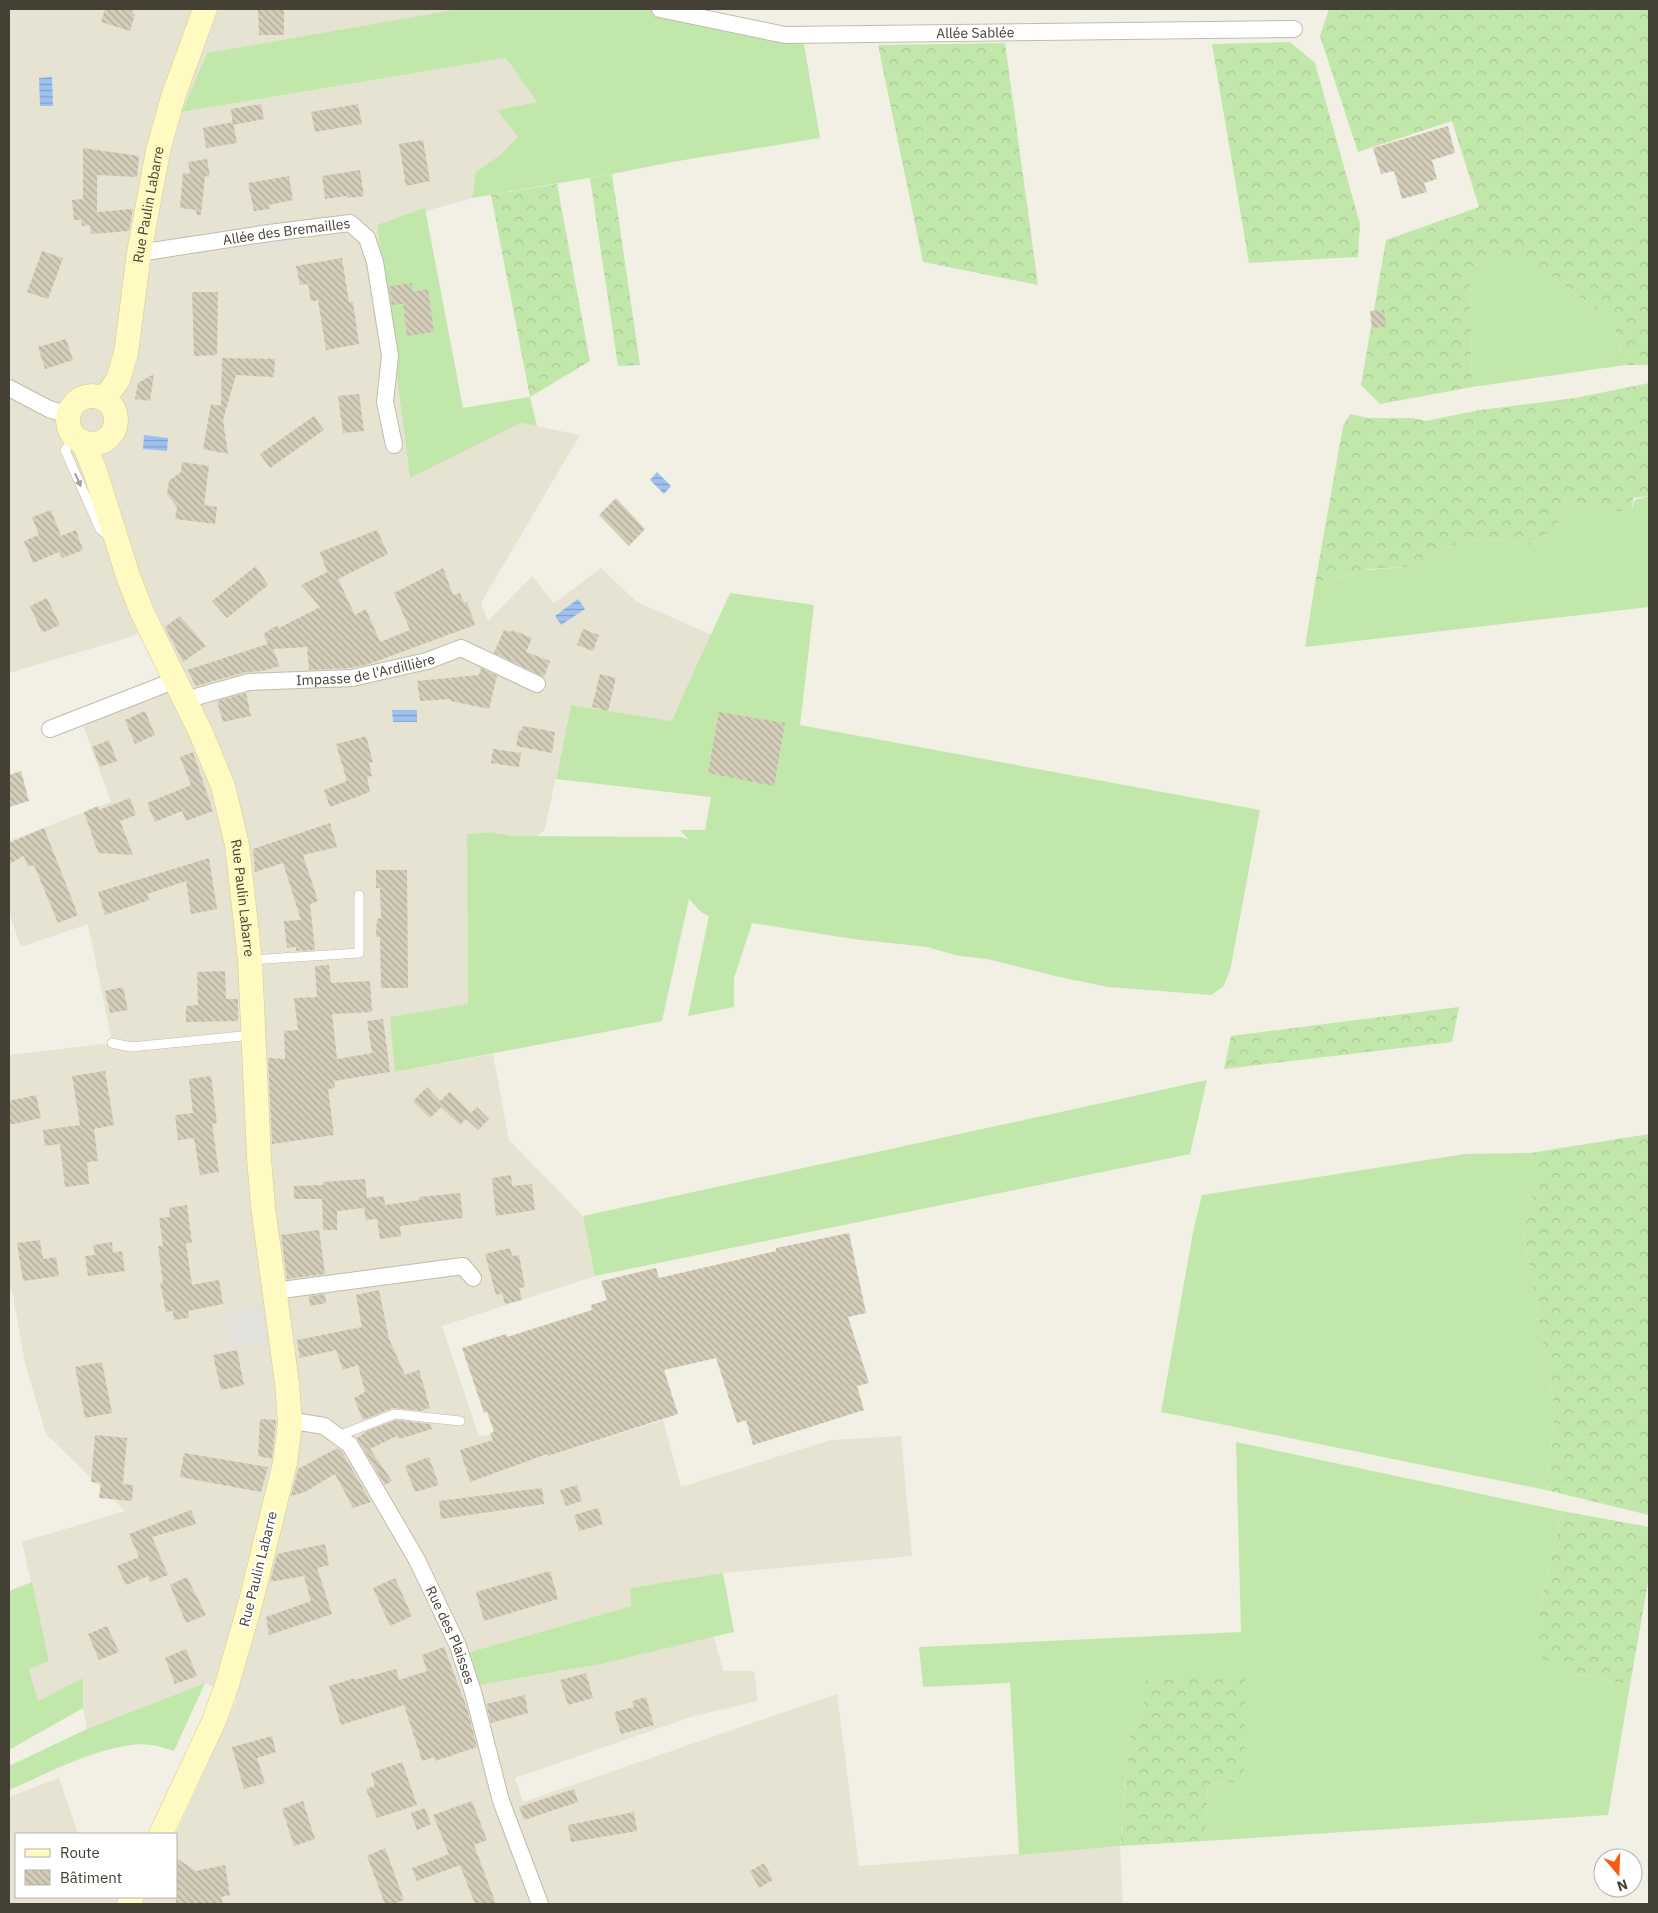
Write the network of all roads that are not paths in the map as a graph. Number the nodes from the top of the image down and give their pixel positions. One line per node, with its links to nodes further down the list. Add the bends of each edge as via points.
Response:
1 (206, 9): 4 (street, Rue Paulin Labarre, via 173,97 158,151)
2 (660, 9): 3 (street, Allée Sablée, via 785,35)
3 (1294, 29)
4 (139, 253): 6 (street, Rue Paulin Labarre, via 126,353 118,380); 9 (street, Allée des Bremailles, via 350,223 368,238 375,262 390,356 385,402)
5 (9, 388): 7 (street, via 49,409)
6 (104, 399): 7 (street, via 82,398 71,408); 8 (street, via 116,424)
7 (75, 431): 8 (street, via 97,444); 10 (street, one-way to 10, via 95,471)
8 (109, 437): 10 (street, via 106,467)
9 (394, 445)
10 (115, 536): 12 (street, Rue Paulin Labarre, via 142,612)
11 (537, 684): 12 (street, Impasse de l'Ardillière, via 461,648 427,661 352,678 249,682)
12 (180, 690): 13 (street, Impasse de l'Ardillière); 15 (street, Rue Paulin Labarre, via 223,786 237,845)
13 (50, 729)
14 (359, 896): 15 (lane, via 359,954)
15 (250, 960): 16 (street, Rue Paulin Labarre)
16 (252, 1035): 17 (lane, via 131,1047); 19 (street, Rue Paulin Labarre, via 258,1158)
17 (112, 1043)
18 (473, 1278): 19 (street, via 463,1266)
19 (274, 1292): 21 (street, Rue Paulin Labarre, via 288,1383)
20 (460, 1421): 22 (lane, via 396,1414)
21 (290, 1423): 22 (street, Rue des Plaisses, via 324,1426); 23 (street, Rue Paulin Labarre, via 285,1463 227,1685 194,1766)
22 (338, 1436): 24 (street, Rue des Plaisses, via 350,1445 407,1542 458,1646 501,1801)
23 (161, 1833)
24 (540, 1904)

